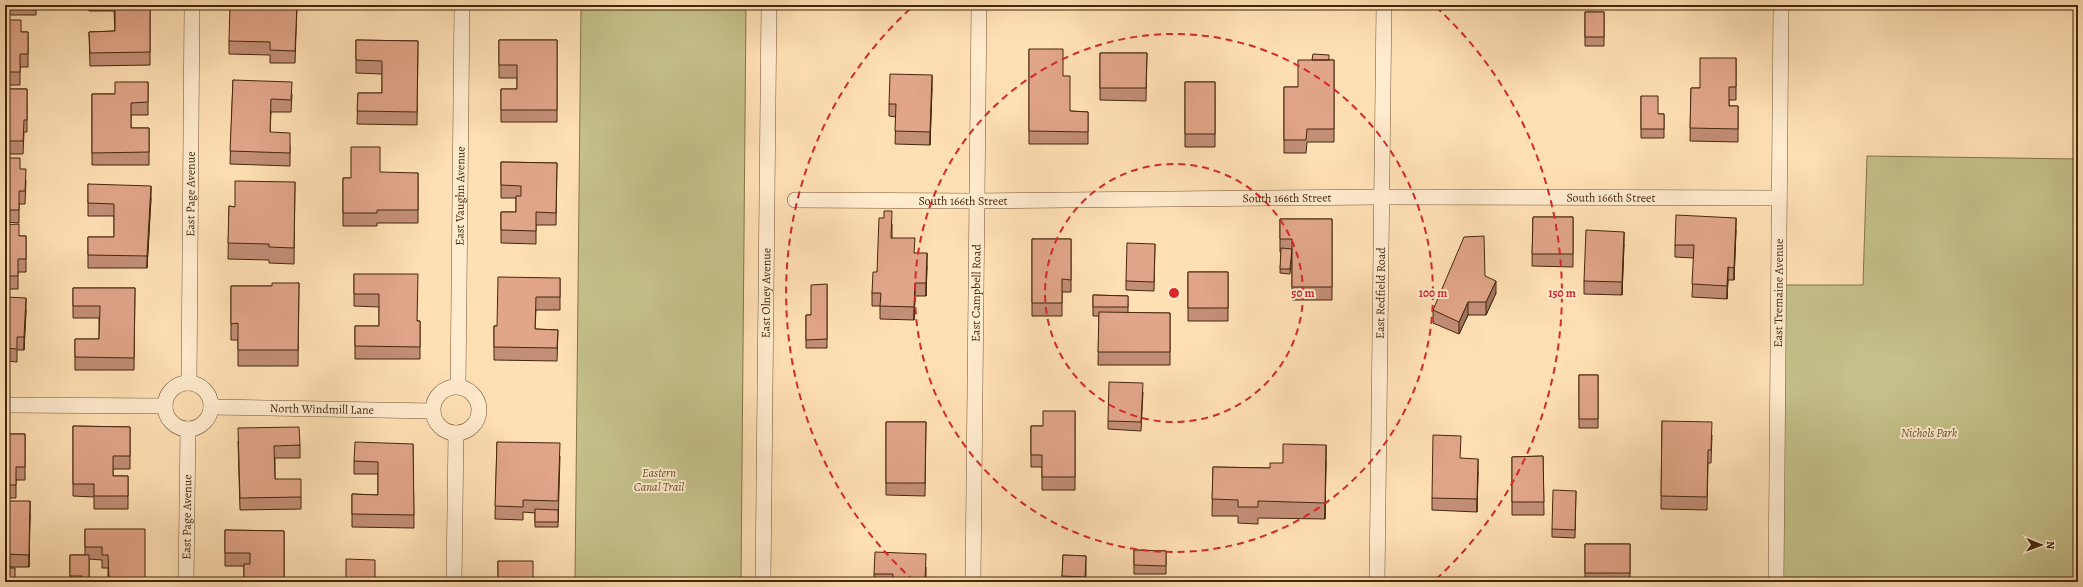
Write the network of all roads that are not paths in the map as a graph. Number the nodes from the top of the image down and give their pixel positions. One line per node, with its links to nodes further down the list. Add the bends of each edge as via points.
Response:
1 (192, 5): 11 (street, East Page Avenue)
2 (462, 5): 12 (street, East Vaughn Avenue)
3 (769, 5): 21 (street, East Olney Avenue)
4 (979, 5): 10 (street, East Campbell Road)
5 (1384, 5): 7 (street, East Redfield Road)
6 (1781, 5): 8 (street, East Tremaine Avenue)
7 (1383, 197): 8 (street, South 166th Street); 10 (street, South 166th Street); 23 (street, East Redfield Road)
8 (1779, 198): 24 (street, East Tremaine Avenue)
9 (795, 200): 10 (street, South 166th Street)
10 (977, 201): 22 (street, East Campbell Road)
11 (188, 383): 14 (street, via 174,387 166,399); 15 (street, via 196,384 207,393)
12 (458, 387): 16 (street, via 440,393); 18 (street, via 472,393 479,407 479,414 472,426)
13 (5, 405): 14 (street)
14 (165, 406): 17 (street, via 170,420 181,428)
15 (211, 407): 16 (street, North Windmill Lane); 17 (street, via 210,414 201,424)
16 (432, 411): 18 (street, via 442,429)
17 (188, 429): 19 (street, East Page Avenue)
18 (456, 434): 20 (street)
19 (186, 582)
20 (454, 582)
21 (763, 582)
22 (973, 582)
23 (1377, 582)
24 (1776, 582)

